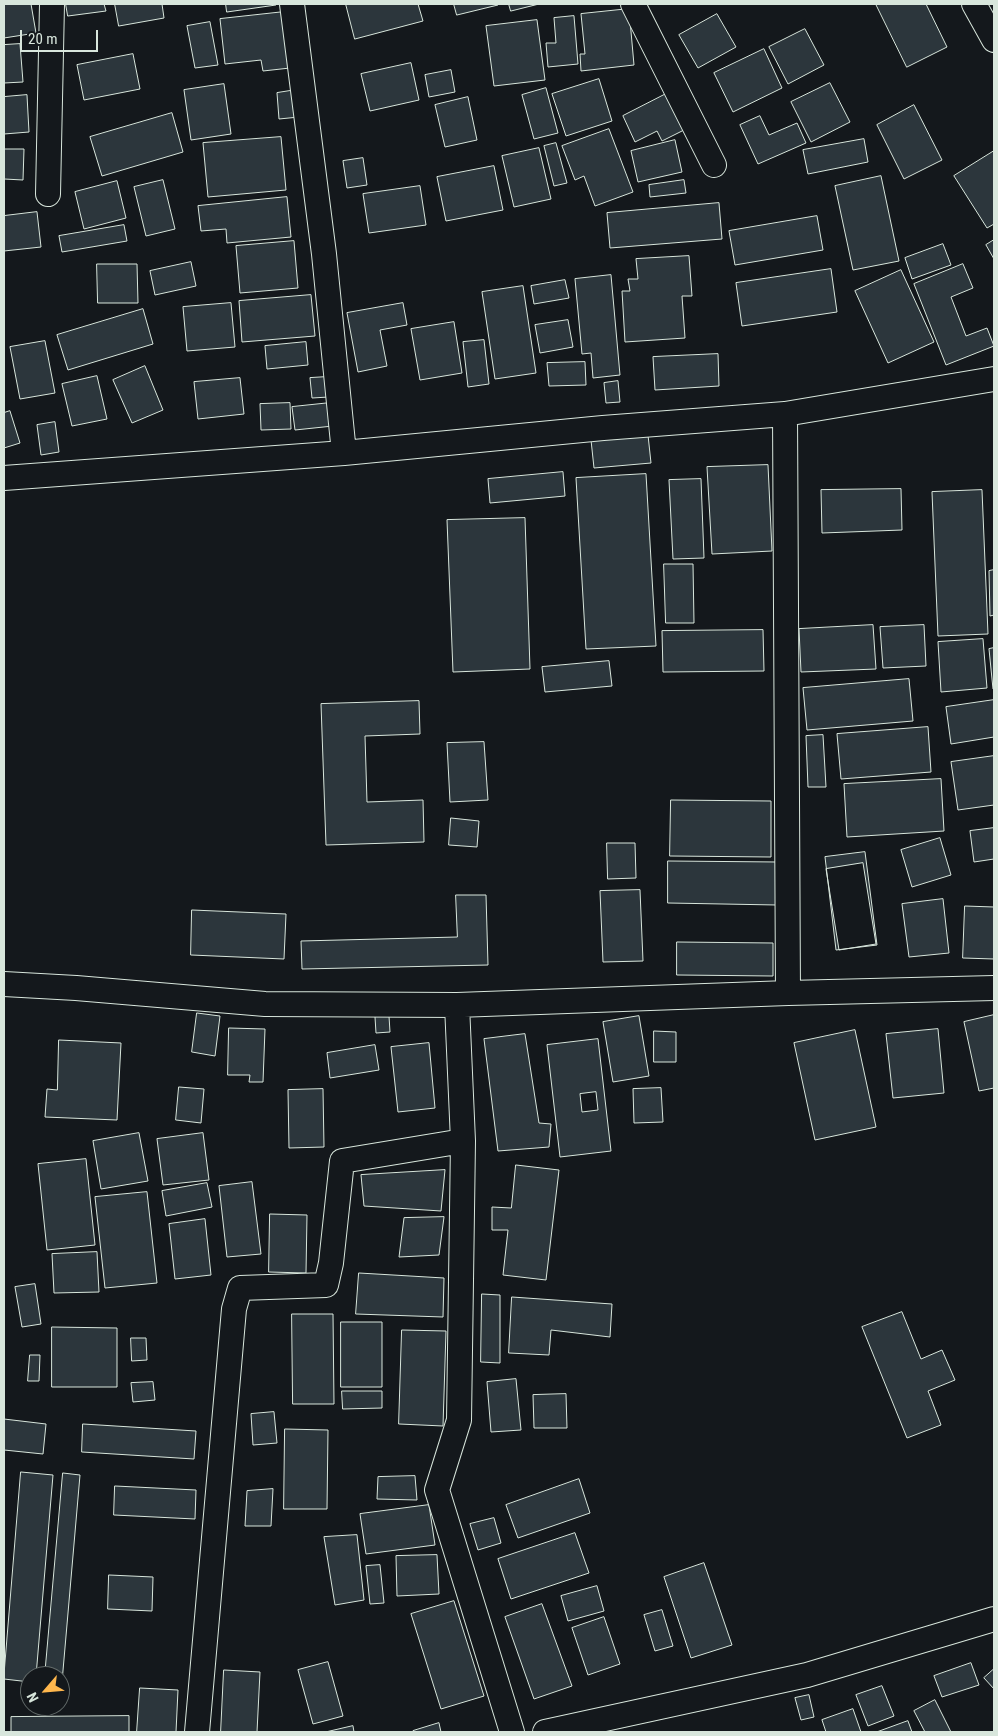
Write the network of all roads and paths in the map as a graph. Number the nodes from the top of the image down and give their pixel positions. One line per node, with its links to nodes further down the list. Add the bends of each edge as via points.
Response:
1 (52, 4): 7 (street)
2 (292, 4): 10 (street, via 324,254)
3 (633, 4): 6 (street)
4 (974, 4): 5 (street)
5 (994, 40)
6 (714, 165)
7 (48, 194)
8 (994, 380): 9 (street)
9 (785, 414): 10 (street); 14 (street)
10 (344, 453): 11 (street)
11 (4, 478)
12 (4, 984): 15 (street, via 265,1004)
13 (994, 988): 14 (street)
14 (788, 993): 15 (street)
15 (457, 1005): 16 (street)
16 (463, 1141): 18 (street, via 342,1161 326,1285 240,1288 234,1309); 19 (street, via 459,1420 437,1490)
17 (994, 1619): 20 (street, via 807,1675)
18 (196, 1732)
19 (512, 1732)
20 (545, 1732)

